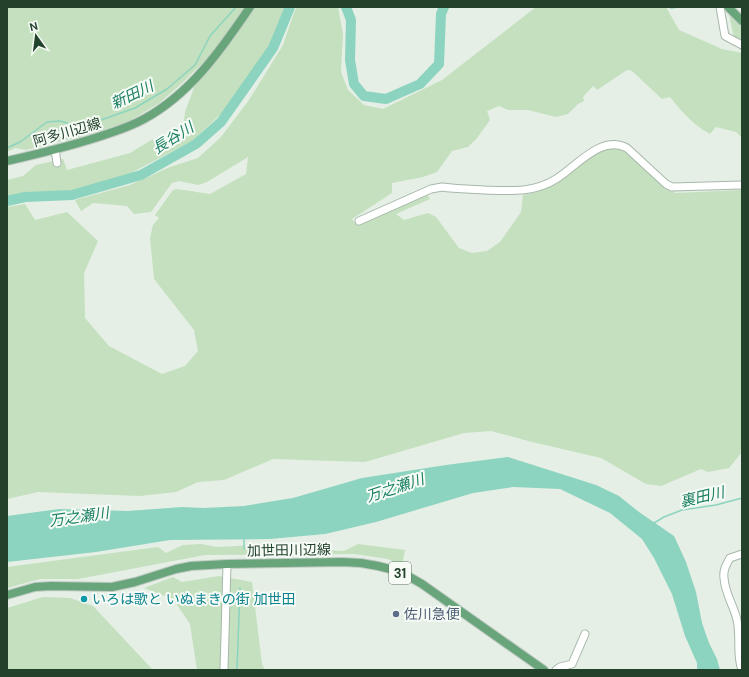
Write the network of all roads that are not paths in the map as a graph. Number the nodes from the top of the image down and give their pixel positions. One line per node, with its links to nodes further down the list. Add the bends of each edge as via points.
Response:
1 (250, 7): 6 (main road, 阿多川辺線, via 208,65 187,87 160,109 132,126 86,142)
2 (720, 7): 5 (street, via 726,36)
3 (728, 7): 4 (main road)
4 (742, 21)
5 (742, 45)
6 (54, 149): 7 (main road, 阿多川辺線); 8 (street)
7 (7, 161)
8 (57, 163)
9 (742, 185): 10 (street, via 672,187 626,148 614,144 593,151 556,179 535,189 516,191 442,187)
10 (358, 221)
11 (742, 554): 18 (street, via 730,558 724,572 726,592 737,622 738,658)
12 (227, 564): 13 (main road, 加世田川辺線 / 31, via 191,566 112,587 35,587); 15 (street); 16 (main road, 加世田川辺線 / 31, via 342,562 394,570 422,584)
13 (7, 595)
14 (585, 634): 17 (street, via 572,664)
15 (224, 670)
16 (544, 670)
17 (556, 670)
18 (742, 670)

